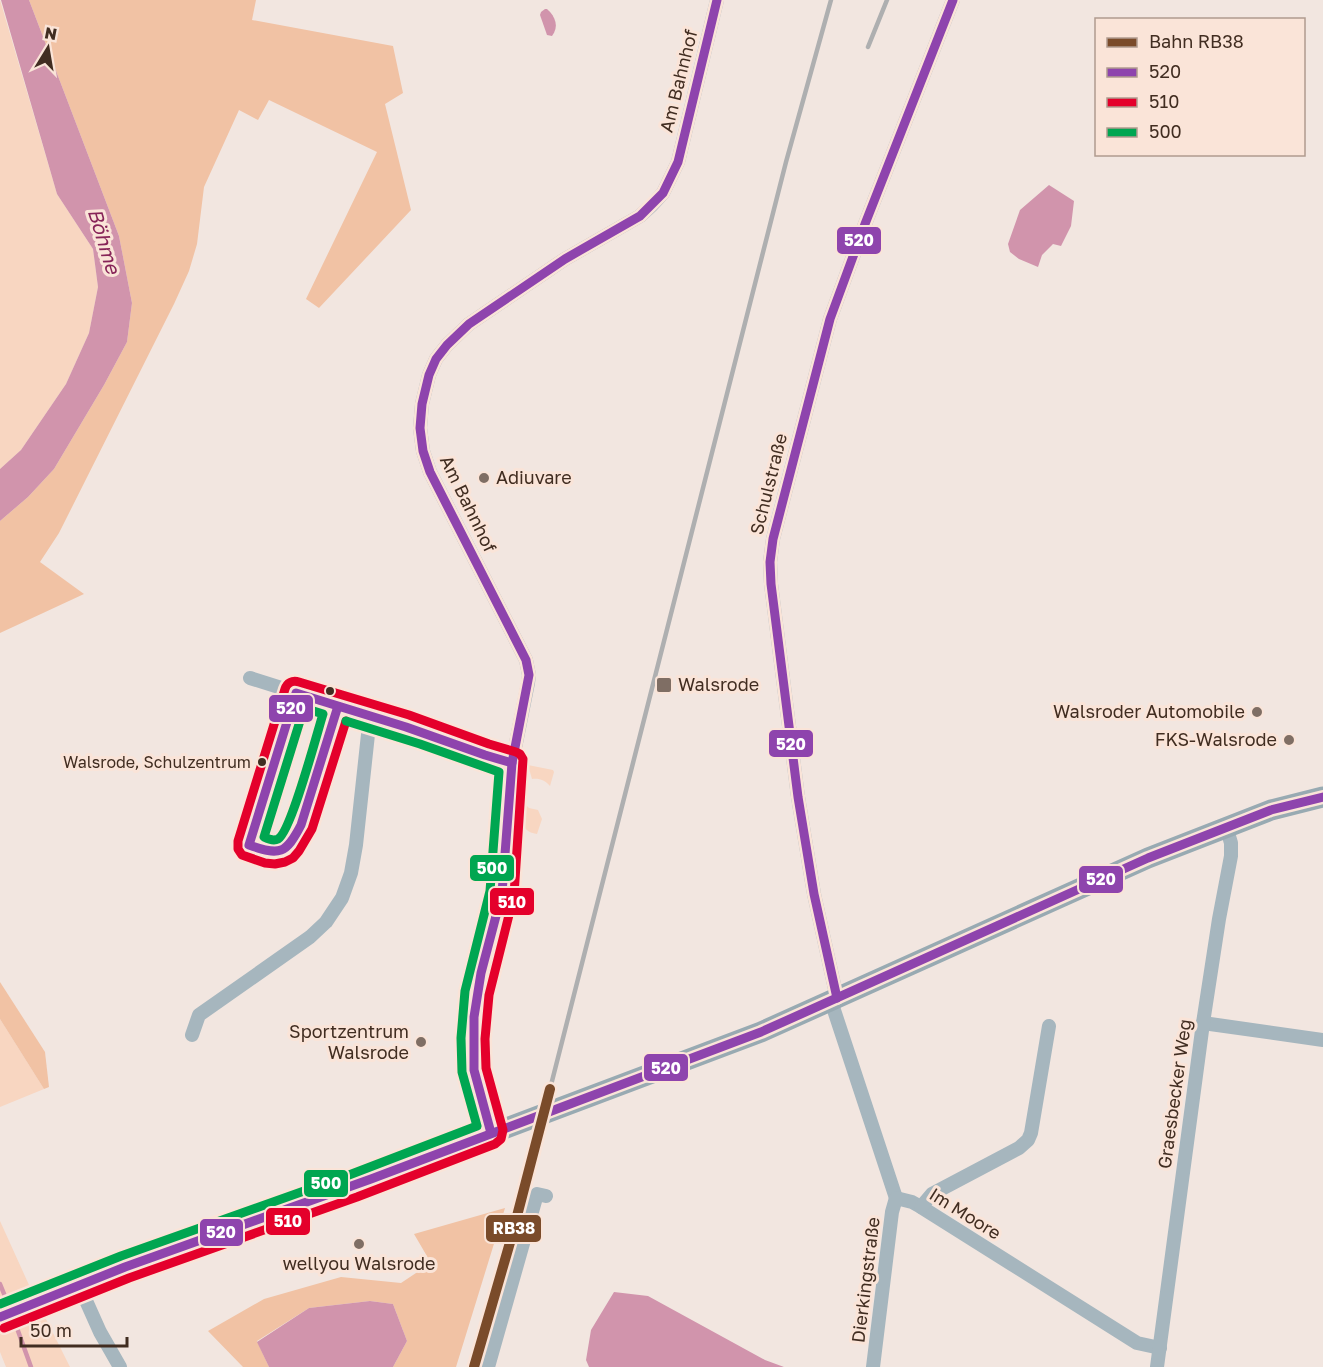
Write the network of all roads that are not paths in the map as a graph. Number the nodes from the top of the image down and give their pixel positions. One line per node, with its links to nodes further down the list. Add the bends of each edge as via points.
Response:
1 (717, 0): 5 (street, Am Bahnhof, via 678,162 663,193 640,216 565,259 469,324 436,359 429,375 420,428 430,472 528,668)
2 (953, 0): 8 (street, Schulstraße, via 830,319 772,540 771,584 798,797)
3 (250, 678): 4 (street)
4 (370, 716): 5 (street); 11 (street, via 357,845 342,898 310,937 199,1015)
5 (512, 763): 13 (street, Am Bahnhof, via 502,893 479,983 474,1028 474,1070)
6 (1323, 797): 7 (main road)
7 (1226, 826): 8 (main road); 9 (street, Graesbecker Weg, via 1231,856)
8 (834, 1000): 13 (main road, via 750,1036); 15 (street)
9 (1203, 1023): 12 (street); 19 (street, Graesbecker Weg)
10 (1049, 1026): 16 (street, via 1028,1140 932,1194)
11 (192, 1035)
12 (1323, 1040)
13 (491, 1133): 17 (main road)
14 (546, 1196): 21 (street, via 537,1194)
15 (896, 1198): 16 (street, Im Moore); 22 (street, Dierkingstraße)
16 (921, 1207): 19 (street, Im Moore, via 1137,1343)
17 (79, 1285): 18 (main road); 20 (street)
18 (0, 1317)
19 (1160, 1348): 23 (street, Graesbecker Weg)
20 (120, 1367)
21 (488, 1367)
22 (873, 1367)
23 (1157, 1367)

